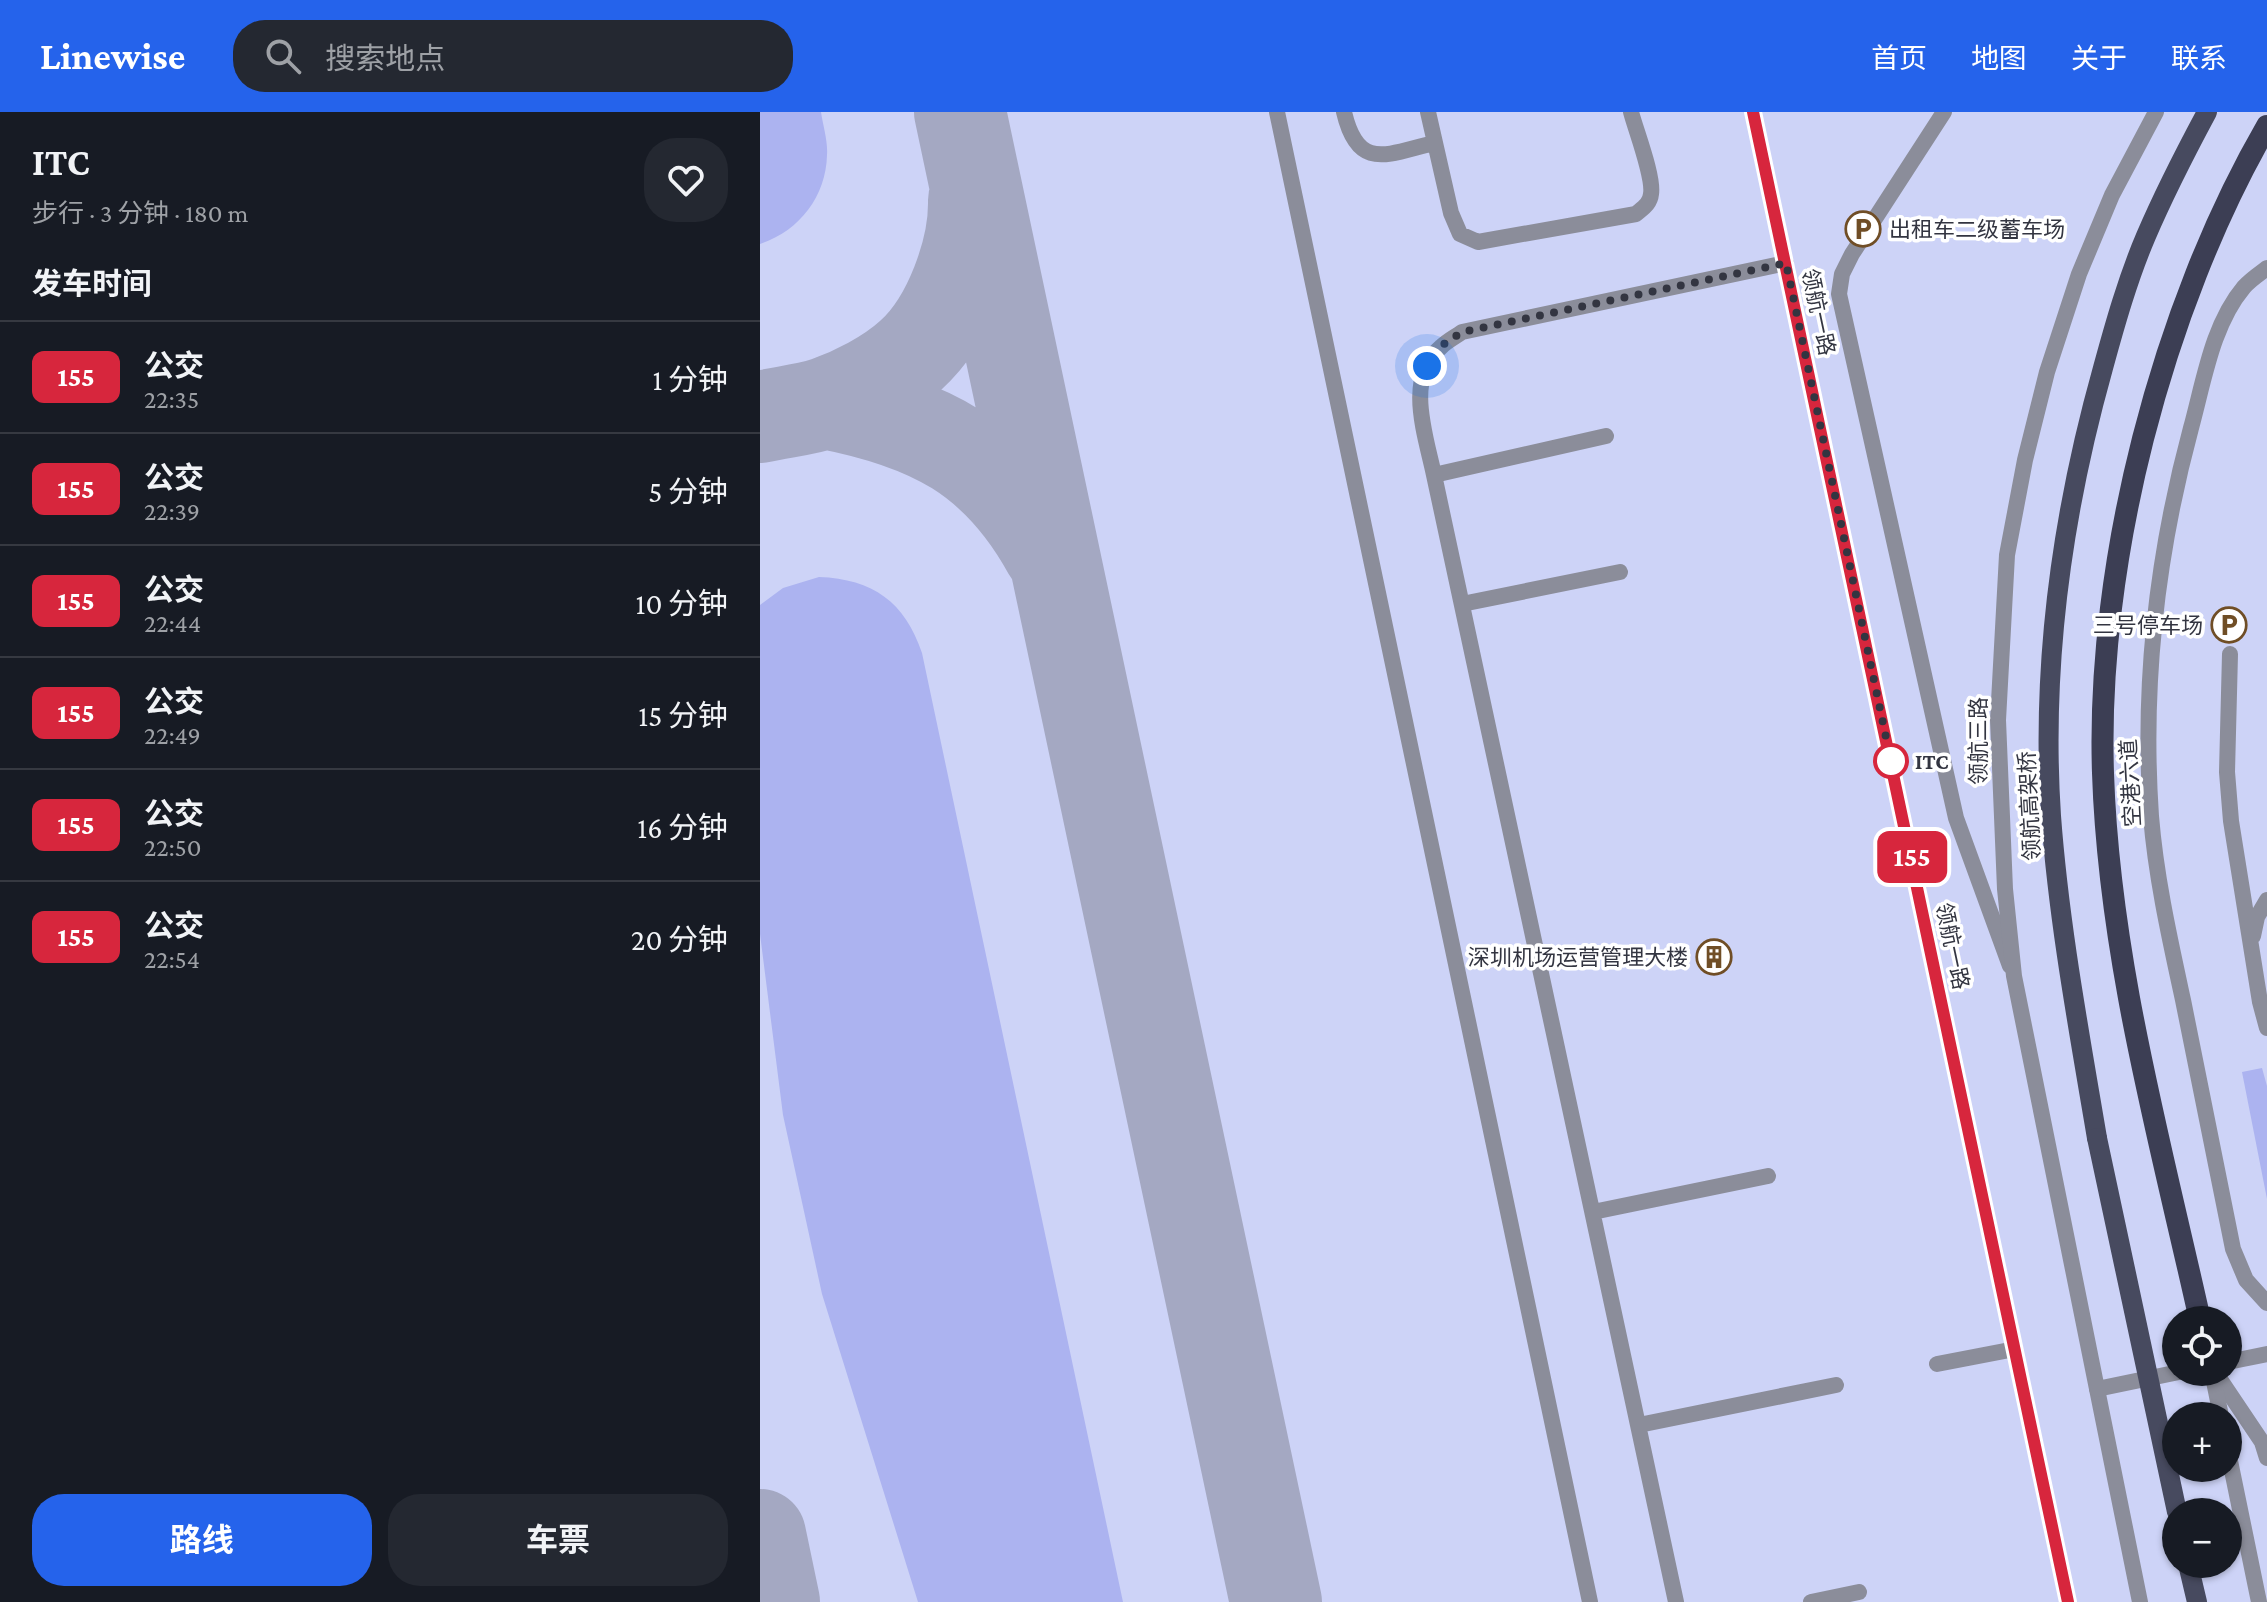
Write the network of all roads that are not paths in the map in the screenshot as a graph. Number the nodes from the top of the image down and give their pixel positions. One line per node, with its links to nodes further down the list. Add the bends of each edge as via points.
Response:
1 (1277, 112): 40 (street)
2 (1344, 112): 10 (street, via 1356,145 1369,153)
3 (1428, 112): 10 (street)
4 (1631, 112): 10 (street, via 1650,181 1646,207 1636,214 1478,242 1460,234)
5 (1753, 112): 11 (street, 领航一路)
6 (1944, 112): 20 (street, via 1852,254 1839,294 1956,818)
7 (2156, 112): 20 (street, 领航三路, via 2112,195 2079,274 2047,372 2007,555 1998,720)
8 (2207, 112): 37 (main road, 领航高架桥, bridge, via 2145,239 2086,429 2053,616 2049,724 2051,813 2072,992 2097,1138)
9 (2267, 126): 25 (highway, via 2224,207 2159,383 2123,534 2105,688 2103,772 2126,986)
10 (1434, 143)
11 (1786, 263): 14 (street, via 1462,332 1438,348 1420,388); 26 (street, 领航一路)
12 (2267, 268): 24 (street, 空港六道, via 2245,286 2226,314 2189,437 2157,598 2149,743 2151,818 2163,906 2233,1249 2246,1280)
13 (1606, 436): 14 (street)
14 (1434, 475): 16 (street)
15 (1620, 572): 16 (street)
16 (1462, 604): 23 (street)
17 (2230, 654): 19 (street, via 2227,772)
18 (2267, 900): 19 (street, via 2257,917)
19 (2251, 949): 21 (street)
20 (2014, 976): 33 (street, 领航三路)
21 (2267, 1028)
22 (1768, 1176): 23 (street)
23 (1593, 1212): 34 (street)
24 (2267, 1303)
25 (2197, 1306)
26 (2015, 1349): 29 (street); 43 (street, 领航一路)
27 (2267, 1354): 28 (street)
28 (2242, 1359)
29 (1937, 1364)
30 (2162, 1376): 33 (street)
31 (1836, 1385): 34 (street)
32 (2223, 1386): 35 (street, via 2262,1442)
33 (2097, 1389): 44 (street, 领航三路)
34 (1639, 1425): 41 (street)
35 (2267, 1458)
36 (2234, 1482): 46 (street)
37 (2174, 1498)
38 (2191, 1578): 45 (main road)
39 (1859, 1592): 42 (street)
40 (1590, 1602)
41 (1676, 1602)
42 (1811, 1602)
43 (2068, 1602)
44 (2140, 1602)
45 (2197, 1602)
46 (2259, 1602)

